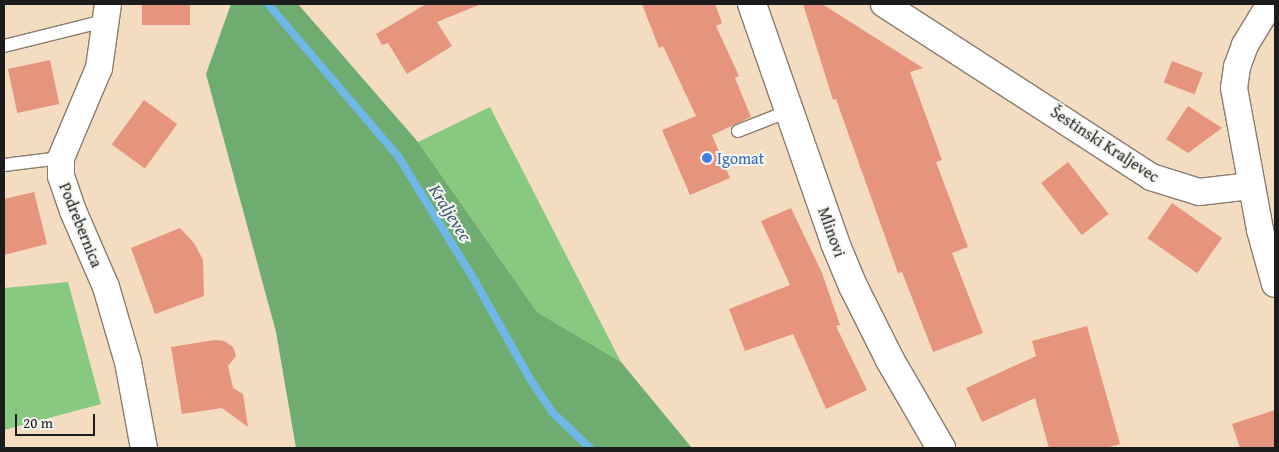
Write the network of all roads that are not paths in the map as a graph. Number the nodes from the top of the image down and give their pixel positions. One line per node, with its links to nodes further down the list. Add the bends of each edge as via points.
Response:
1 (752, 4): 6 (main road, Mlinovi)
2 (884, 4): 10 (street, Šestinski Kraljevec, via 1151,177 1199,192)
3 (1270, 4): 10 (street, via 1245,45 1234,88)
4 (108, 12): 5 (lane); 8 (street, Podrebernica, via 98,68)
5 (4, 46)
6 (789, 110): 7 (lane); 13 (main road, Mlinovi, via 835,243 868,320)
7 (738, 130)
8 (61, 158): 9 (lane); 12 (street, Podrebernica, via 61,176 106,287 128,362)
9 (4, 166)
10 (1251, 186): 11 (street)
11 (1275, 284)
12 (144, 448)
13 (941, 448)

